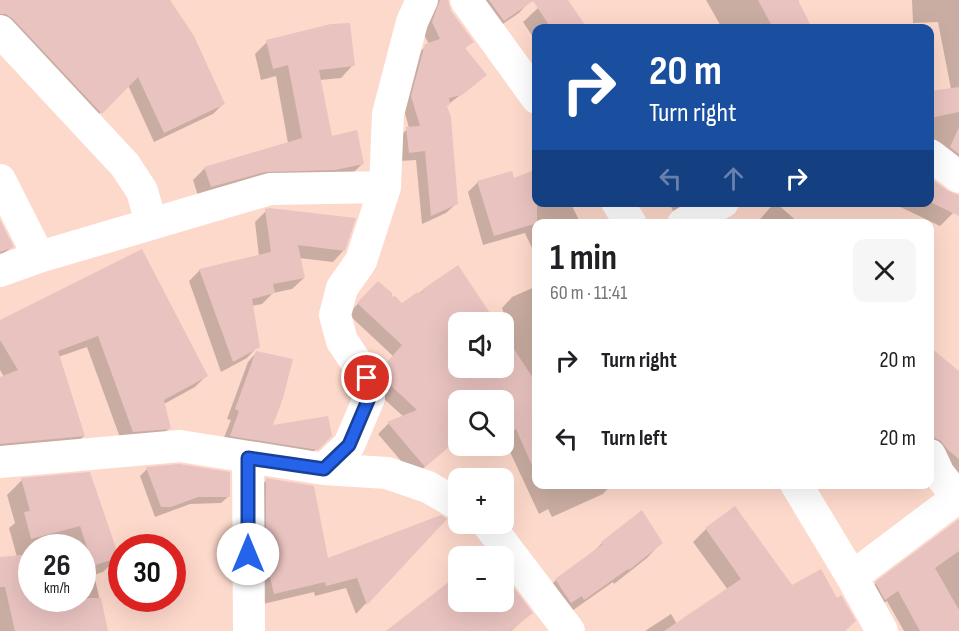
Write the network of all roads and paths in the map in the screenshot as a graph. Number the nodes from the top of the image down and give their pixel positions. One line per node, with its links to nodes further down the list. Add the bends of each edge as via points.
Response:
1 (422, 0): 8 (street, via 412,22 388,114)
2 (465, 0): 4 (street)
3 (0, 31): 11 (street, via 125,165 142,191)
4 (532, 91)
5 (934, 158): 6 (street)
6 (959, 177)
7 (0, 180): 12 (street)
8 (385, 187): 11 (street, via 270,189); 17 (street, via 361,261 342,288 335,315 342,341 367,378 369,398 349,445)
9 (714, 207): 10 (street)
10 (692, 219)
11 (151, 223): 12 (street)
12 (39, 257): 13 (street)
13 (0, 271)
14 (248, 458): 15 (street, via 180,446); 17 (street); 23 (street)
15 (0, 462)
16 (934, 463): 20 (street)
17 (324, 469): 19 (street, via 387,473)
18 (799, 489): 22 (street)
19 (448, 499)
20 (958, 499): 22 (street)
21 (496, 534): 24 (street)
22 (852, 577): 25 (street)
23 (249, 631)
24 (569, 631)
25 (882, 631)

